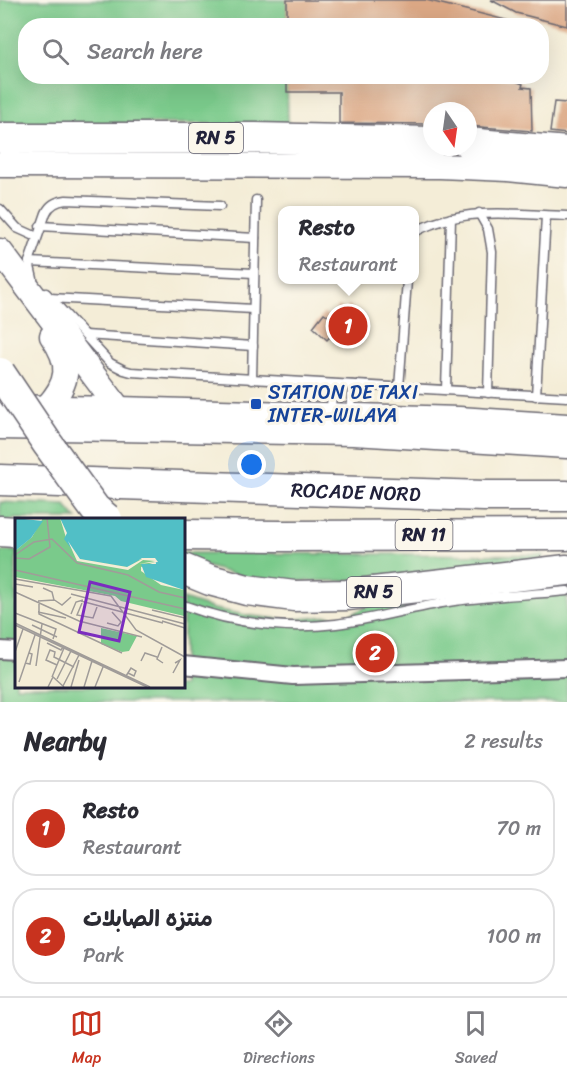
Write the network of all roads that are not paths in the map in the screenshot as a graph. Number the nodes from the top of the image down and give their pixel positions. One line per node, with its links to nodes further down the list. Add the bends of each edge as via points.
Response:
1 (423, 142): 4 (highway, RN 5, via 256,138)
2 (477, 144): 3 (highway)
3 (567, 152)
4 (2, 160): 5 (street, via 440,166)
5 (567, 175)
6 (256, 200): 16 (lane)
7 (220, 206): 13 (lane, via 60,200 48,209)
8 (0, 209): 15 (lane, via 17,228)
9 (479, 213): 10 (lane); 12 (lane); 32 (lane, via 488,229 492,252)
10 (546, 216): 11 (lane); 33 (lane)
11 (567, 216)
12 (451, 218): 14 (lane); 31 (lane)
13 (40, 226): 15 (lane); 16 (lane)
14 (419, 229)
15 (37, 237): 18 (lane)
16 (255, 238): 20 (lane)
17 (0, 251): 37 (street)
18 (28, 262): 20 (lane); 22 (lane, via 34,281)
19 (0, 264): 36 (street, via 63,352 62,387)
20 (254, 273): 23 (lane)
21 (407, 284): 30 (lane)
22 (50, 298): 23 (lane); 24 (lane)
23 (254, 309): 25 (lane)
24 (85, 335): 25 (lane); 27 (lane, via 110,363 131,372)
25 (253, 346): 27 (lane)
26 (0, 373): 44 (highway, bridge, via 95,509)
27 (252, 380): 28 (lane)
28 (332, 384): 29 (lane); 38 (lane)
29 (352, 385): 30 (lane); 38 (lane)
30 (399, 388): 31 (lane)
31 (446, 390): 32 (lane)
32 (488, 393): 33 (lane)
33 (536, 396): 34 (lane)
34 (567, 397)
35 (0, 407): 36 (street)
36 (47, 407): 37 (street)
37 (119, 409): 38 (street)
38 (341, 416): 39 (street)
39 (567, 426)
40 (0, 427): 41 (street, via 354,433)
41 (567, 446)
42 (0, 480): 43 (highway, ROCADE NORD / RN 11)
43 (567, 496)
44 (106, 518)
45 (0, 531): 46 (highway)
46 (15, 532)
47 (184, 534): 48 (highway, ROCADE NORD / RN 11)
48 (567, 535)
49 (184, 569): 50 (highway, RN 5, via 247,590 294,596 347,595)
50 (567, 570)
51 (567, 591): 52 (lane, via 448,602 350,622 309,626 253,624)
52 (184, 605)
53 (0, 650): 54 (street)
54 (15, 651)
55 (184, 665): 56 (street, via 293,676)
56 (567, 668)

